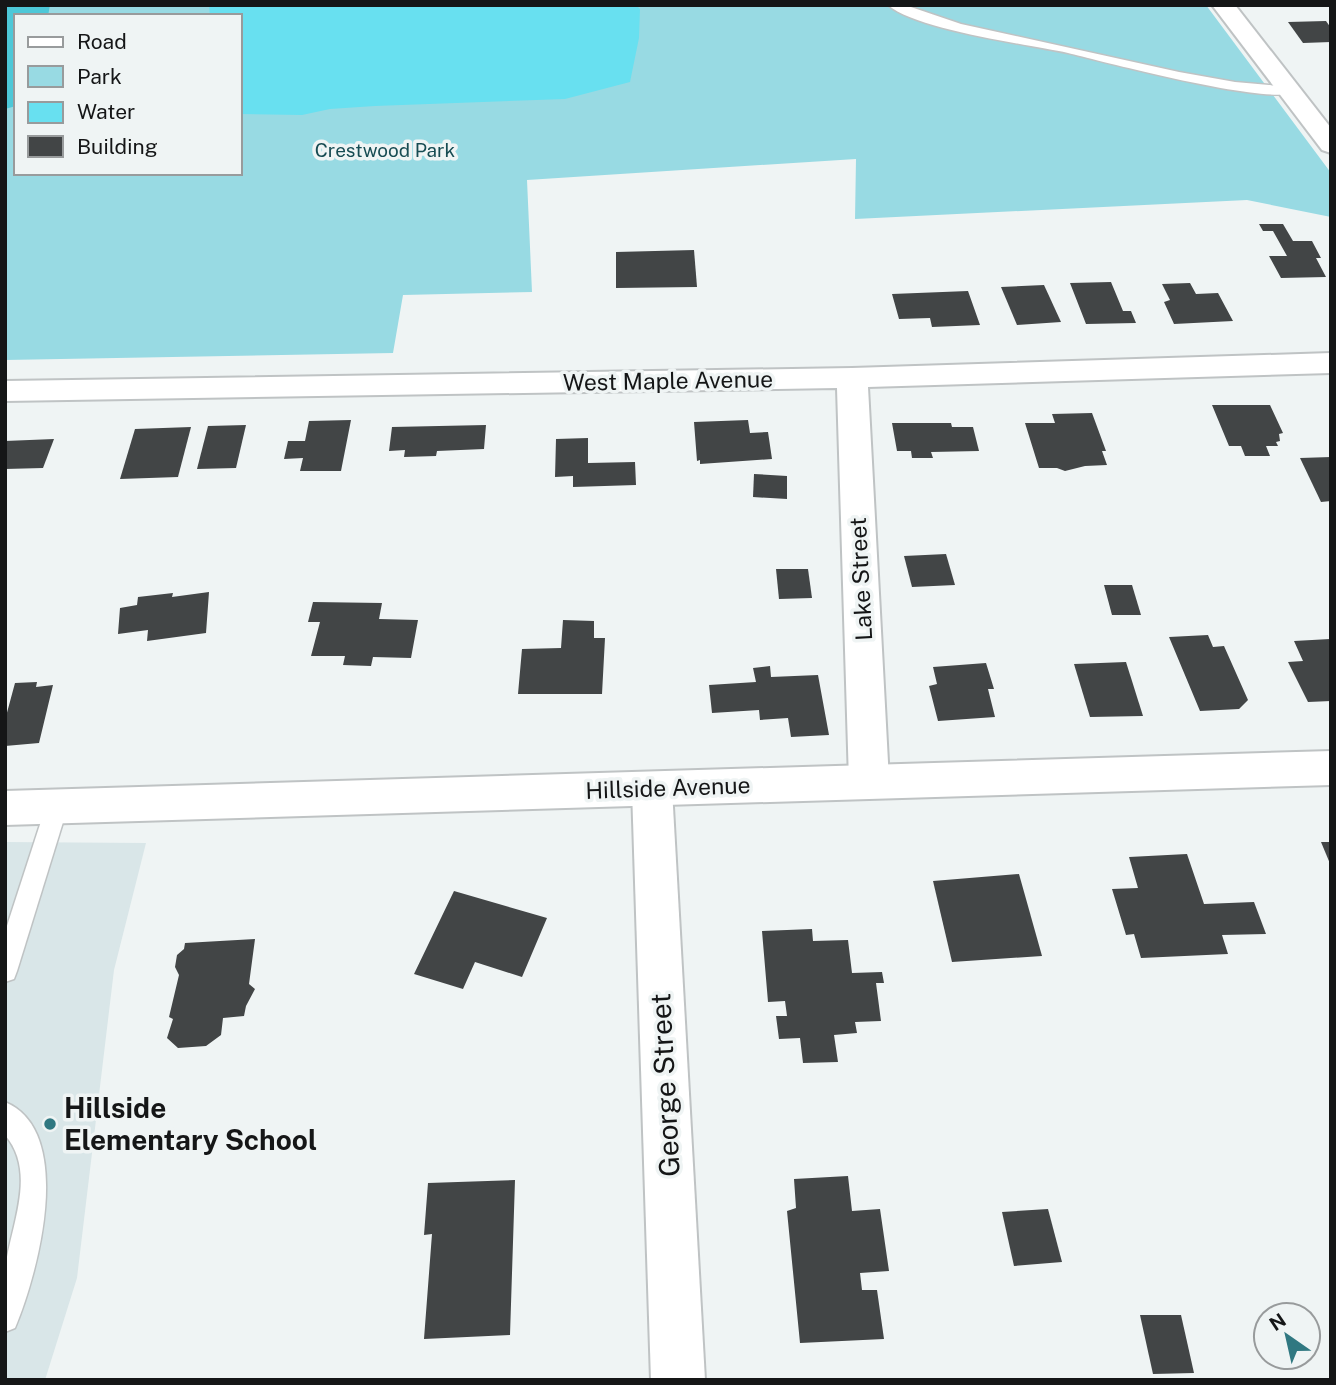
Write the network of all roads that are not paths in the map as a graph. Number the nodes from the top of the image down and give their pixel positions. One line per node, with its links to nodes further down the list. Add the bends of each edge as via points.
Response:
1 (894, 5): 3 (lane, via 950,23 1188,76 1249,89)
2 (1223, 5): 3 (street)
3 (1290, 91): 4 (street)
4 (1331, 145)
5 (1331, 363): 6 (street, West Maple Avenue)
6 (852, 378): 7 (street, West Maple Avenue); 9 (street, Lake Street)
7 (5, 391)
8 (1331, 768): 9 (street, Hillside Avenue)
9 (869, 781): 10 (street, Hillside Avenue)
10 (652, 789): 11 (street, Hillside Avenue); 16 (street, George Street)
11 (57, 806): 12 (street, Hillside Avenue); 13 (lane)
12 (5, 808)
13 (5, 971)
14 (5, 1115): 15 (lane, via 26,1140 34,1190 29,1233)
15 (5, 1318)
16 (678, 1380)

